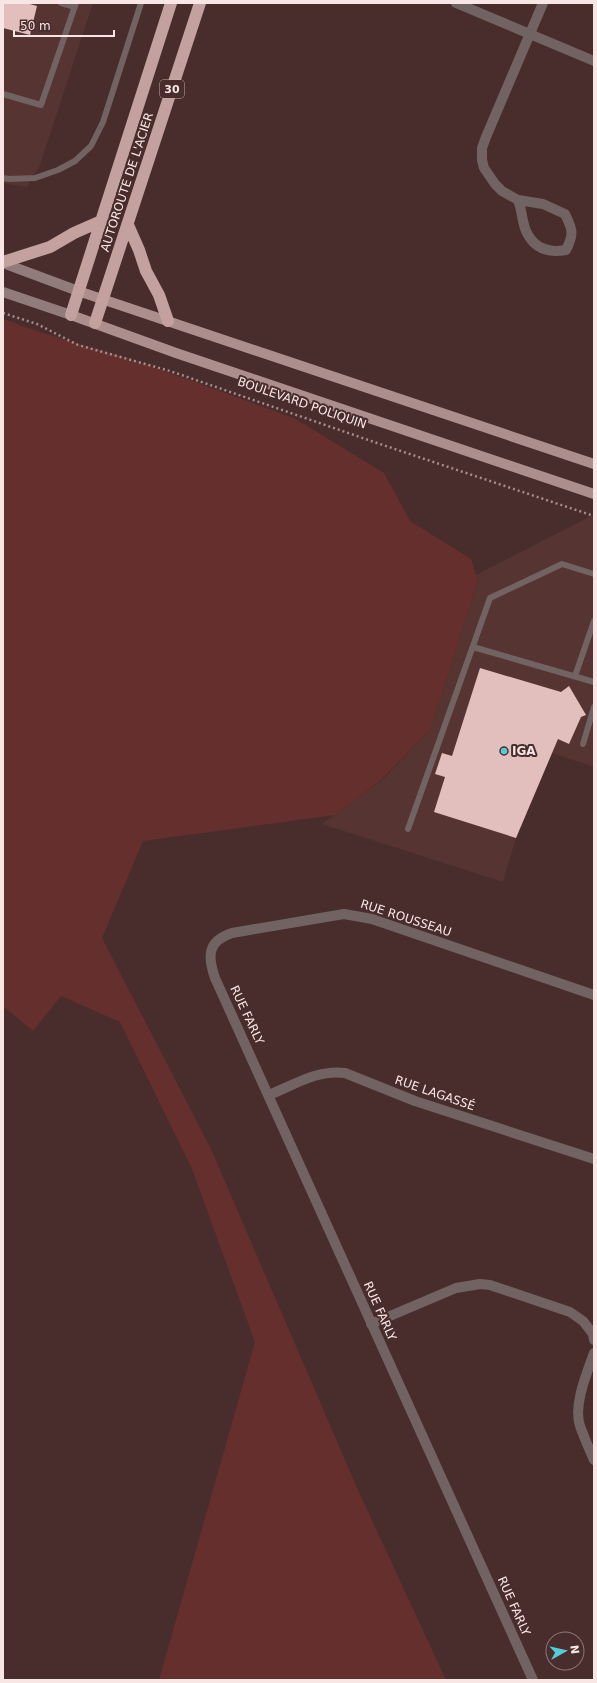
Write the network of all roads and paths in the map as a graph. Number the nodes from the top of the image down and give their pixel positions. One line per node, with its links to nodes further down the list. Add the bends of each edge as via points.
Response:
1 (60, 3): 7 (lane)
2 (141, 3): 11 (lane, via 103,122 91,146 75,161 58,170 35,178)
3 (171, 3): 13 (highway, AUTOROUTE DE L'ACIER / 30)
4 (200, 3): 14 (highway, AUTOROUTE DE L'ACIER / 30)
5 (456, 3): 8 (street)
6 (543, 3): 8 (street)
7 (75, 5): 10 (lane, via 41,105)
8 (531, 33): 9 (street); 12 (street, via 482,148 482,160 487,173 502,191)
9 (594, 61)
10 (3, 94)
11 (3, 178)
12 (518, 200): 12 (street, via 526,231 537,246 554,252 566,250 573,231 565,214 543,204)
13 (99, 222): 15 (highway, via 50,247); 16 (highway, AUTOROUTE DE L'ACIER / 30)
14 (128, 225): 18 (highway, AUTOROUTE DE L'ACIER / 30); 21 (highway, via 146,271 160,295)
15 (3, 263): 16 (street)
16 (78, 291): 18 (main road); 20 (highway, AUTOROUTE DE L'ACIER / 30)
17 (3, 292): 20 (street, BOULEVARD POLIQUIN)
18 (103, 299): 21 (main road); 22 (highway, AUTOROUTE DE L'ACIER / 30)
19 (3, 313): 25 (path, BOULEVARD POLIQUIN, via 37,324 78,345 170,370)
20 (71, 315): 22 (main road, BOULEVARD POLIQUIN)
21 (168, 321): 23 (main road)
22 (95, 323): 24 (main road, BOULEVARD POLIQUIN)
23 (594, 464)
24 (593, 495)
25 (594, 516)
26 (594, 574): 28 (lane, via 562,564 490,598)
27 (594, 621): 29 (lane)
28 (473, 646): 29 (lane); 33 (lane)
29 (575, 676): 30 (lane)
30 (594, 682)
31 (594, 707): 32 (lane)
32 (583, 744)
33 (408, 829)
34 (210, 950): 35 (street, RUE ROUSSEAU, via 222,936 232,933 354,914); 36 (street, RUE FARLY, via 212,969)
35 (594, 995)
36 (269, 1095): 37 (street, RUE LAGASSÉ, via 317,1075 335,1071 346,1073 415,1101); 38 (street, RUE FARLY)
37 (594, 1160)
38 (371, 1324): 39 (street, via 456,1288 480,1284 490,1285 570,1312 583,1321 593,1334); 42 (street, RUE FARLY)
39 (594, 1340)
40 (594, 1353): 41 (street, via 582,1388 579,1408 579,1424)
41 (594, 1460)
42 (533, 1680)

